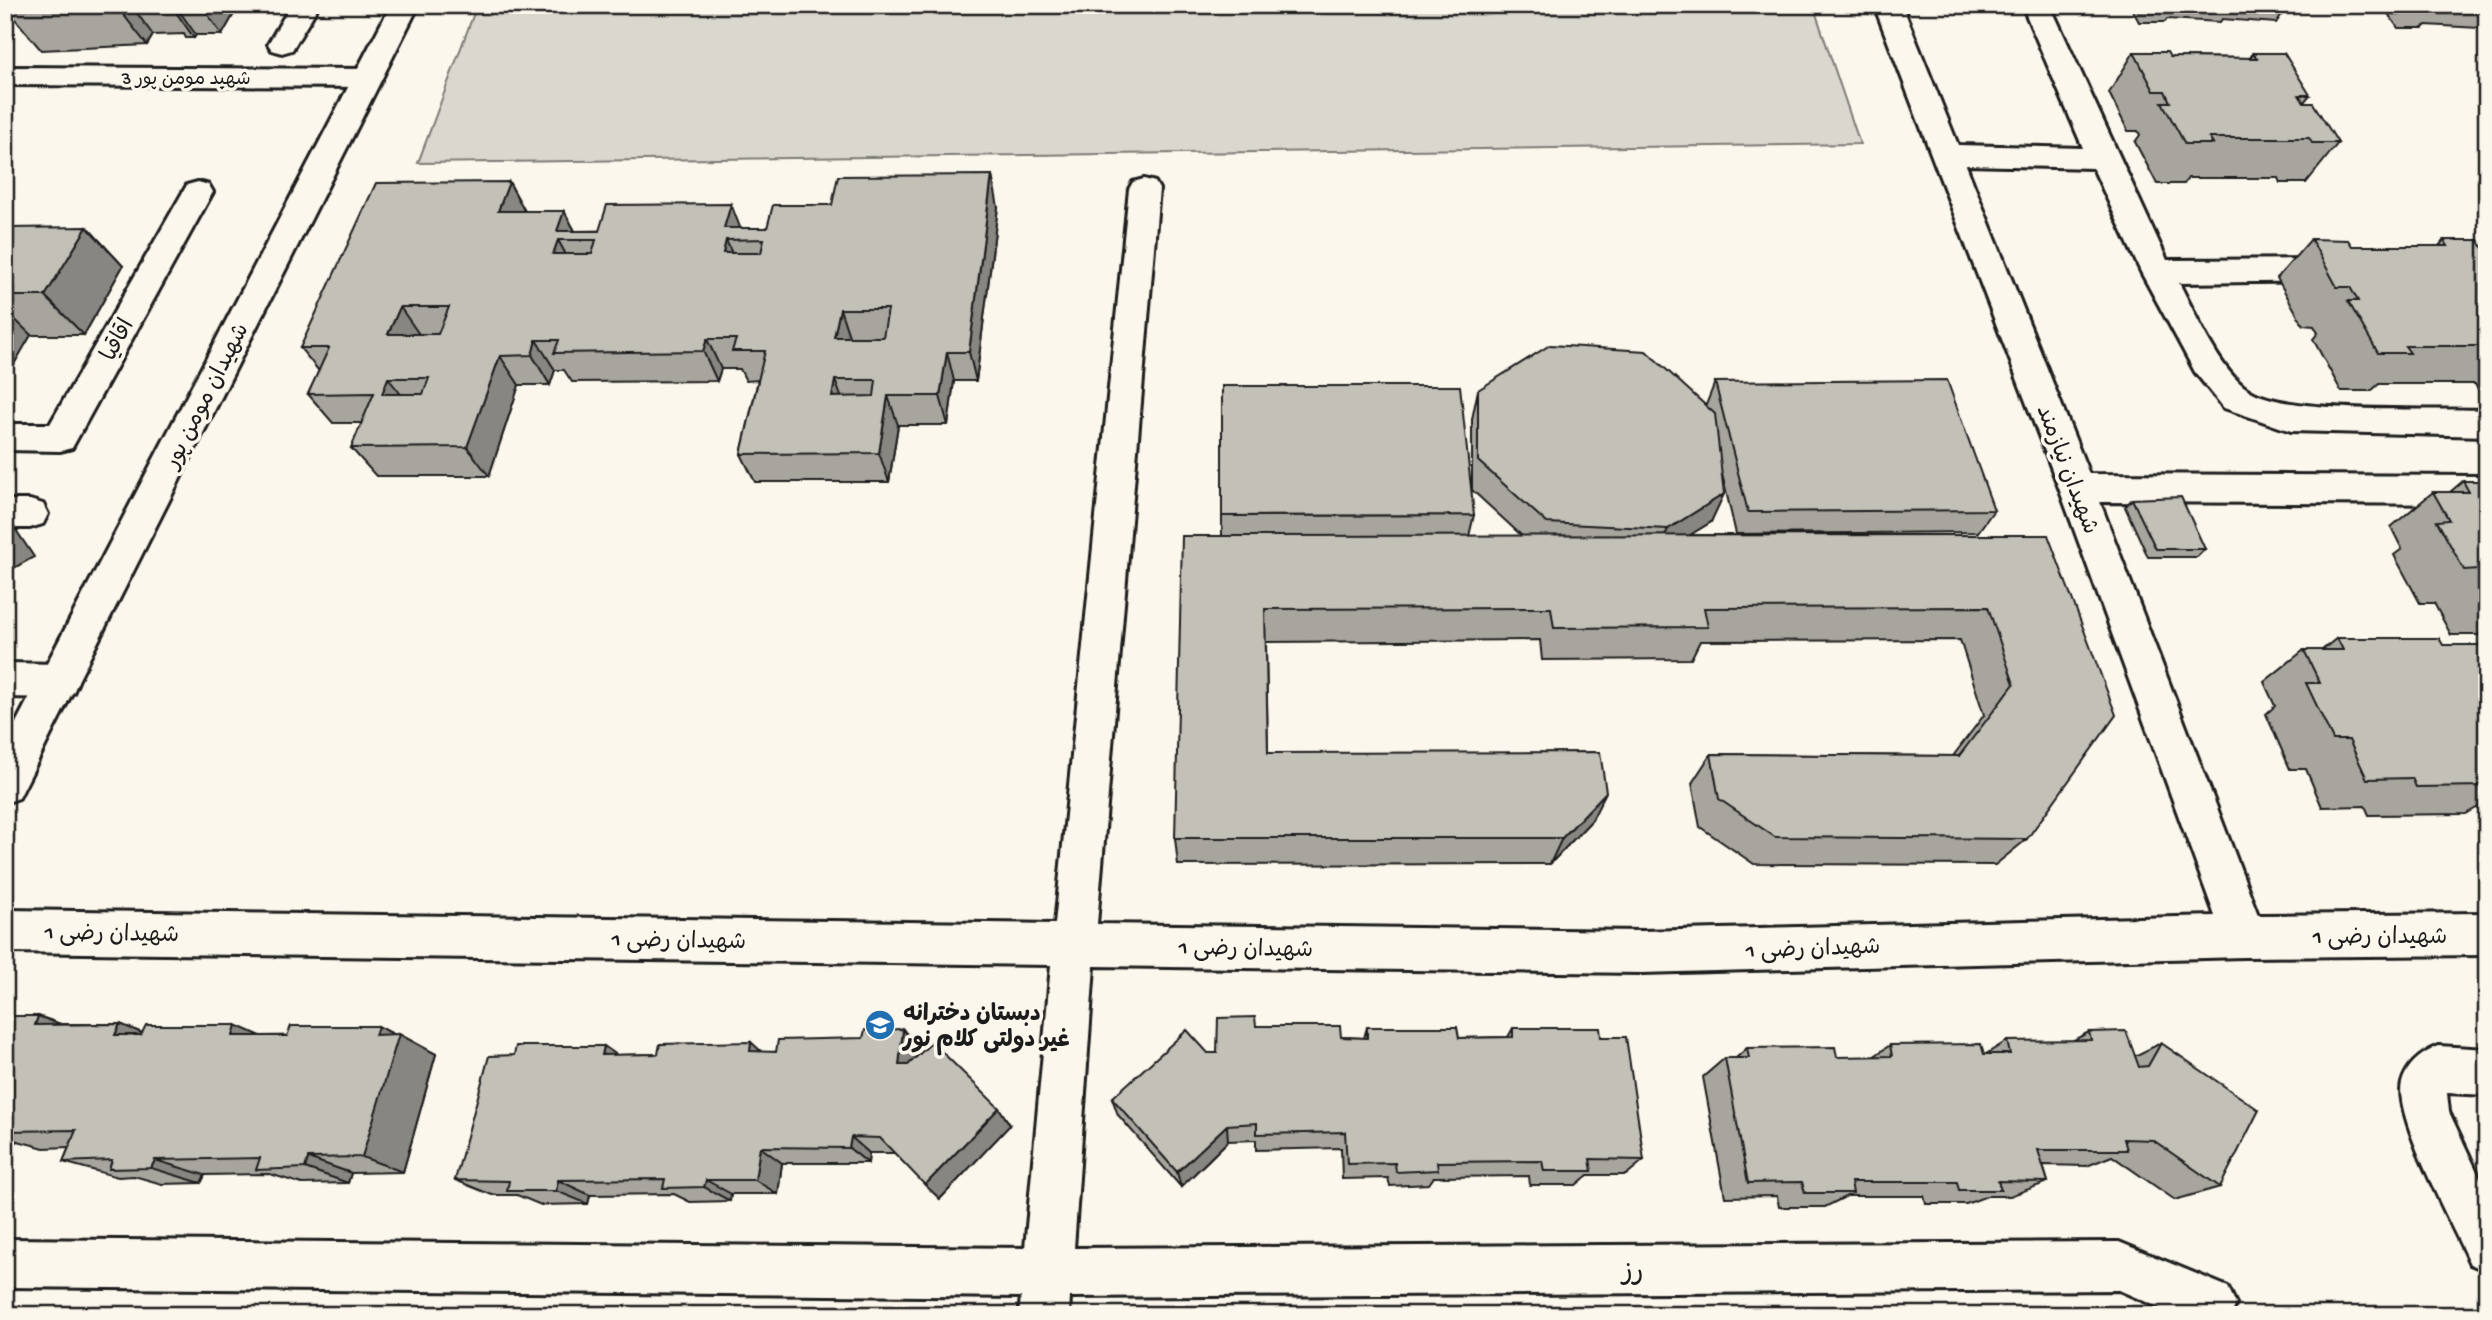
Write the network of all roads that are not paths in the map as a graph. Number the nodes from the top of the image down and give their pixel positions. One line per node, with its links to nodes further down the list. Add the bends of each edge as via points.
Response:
1 (305, 5): 5 (street)
2 (405, 5): 7 (street, شهیدان مومن پور)
3 (1888, 5): 8 (street, شهیدان نیازمند)
4 (2036, 5): 9 (street)
5 (282, 44)
6 (5, 76): 7 (street, شهید مومن پور 3)
7 (368, 78): 19 (street, شهیدان مومن پور)
8 (1946, 155): 9 (street); 16 (street, شهیدان نیازمند)
9 (2103, 158): 13 (street)
10 (1144, 189): 24 (street)
11 (198, 192): 15 (street, اقاقیا, via 60,438)
12 (2363, 269): 13 (street)
13 (2157, 272): 14 (street, via 2211,372 2236,399 2291,418)
14 (2487, 423)
15 (5, 437)
16 (2077, 488): 17 (street); 23 (street, شهیدان نیازمند)
17 (2487, 490)
18 (5, 681): 19 (street)
19 (59, 681): 20 (street, شهیدان مومن پور)
20 (5, 785)
21 (5, 931): 24 (street, شهیدان رضی 1)
22 (2487, 934): 23 (street, شهیدان رضی 1)
23 (2244, 936): 24 (street, شهیدان رضی 1, via 1642,952)
24 (1074, 945): 28 (street)
25 (2487, 1072): 26 (street, via 2439,1069 2424,1085 2426,1114)
26 (2487, 1247)
27 (5, 1263): 28 (street, رز)
28 (1046, 1294): 29 (street, رز, via 2119,1266)
29 (2206, 1309)

